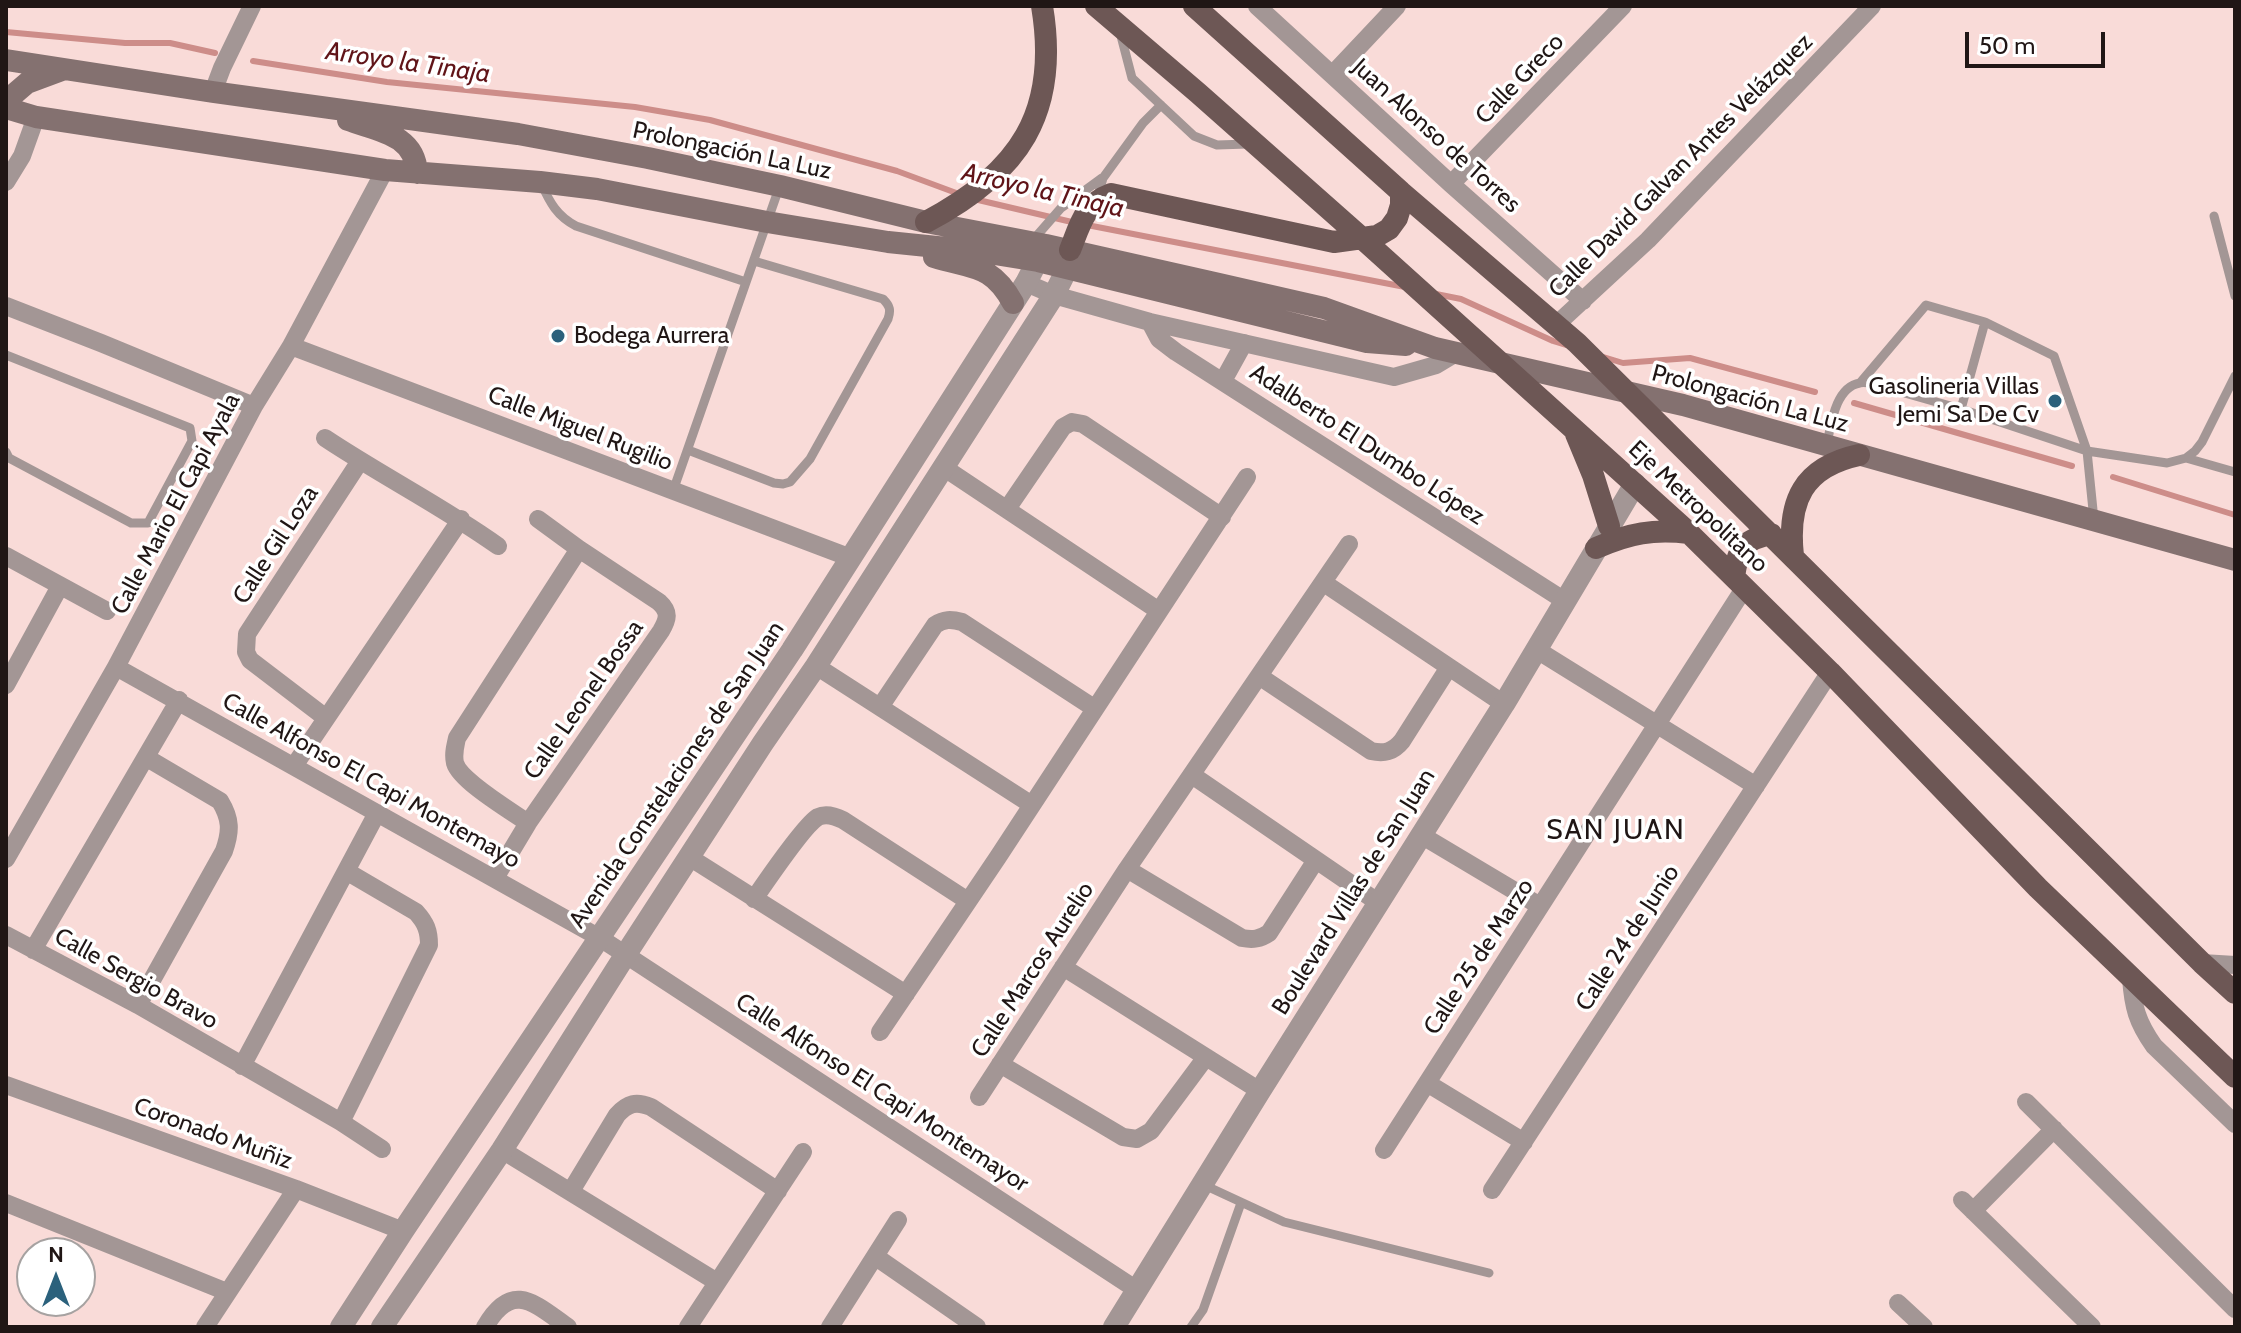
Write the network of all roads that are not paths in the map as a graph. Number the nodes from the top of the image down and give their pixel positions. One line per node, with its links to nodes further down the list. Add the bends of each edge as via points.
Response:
1 (252, 6): 14 (street)
2 (1042, 6): 31 (main road, via 1047,64 1032,125 1017,150 972,195)
3 (1096, 6): 9 (main road, Eje Metropolitano)
4 (1194, 6): 27 (main road, Eje Metropolitano)
5 (1257, 6): 12 (street, Juan Alonso de Torres)
6 (1397, 6): 12 (street)
7 (1623, 6): 25 (street, Calle Greco)
8 (1872, 6): 41 (street, Calle David Galvan Antes Velázquez)
9 (1118, 25): 17 (lane, via 1132,78); 20 (main road, Eje Metropolitano)
10 (8, 60): 11 (main road, Prolongación La Luz); 13 (main road)
11 (67, 68): 13 (main road); 14 (main road, Prolongación La Luz)
12 (1333, 74): 25 (street, Juan Alonso de Torres)
13 (27, 83): 15 (main road); 19 (main road)
14 (213, 92): 16 (main road, Prolongación La Luz)
15 (6, 101)
16 (307, 105): 22 (main road, via 402,141 411,149); 26 (main road, Prolongación La Luz, via 518,134)
17 (1161, 105): 20 (lane, via 1194,136 1217,145); 28 (lane, via 1143,123)
18 (6, 108): 19 (main road, Prolongación La Luz)
19 (36, 117): 21 (main road, Prolongación La Luz); 23 (street)
20 (1256, 144): 32 (main road, Eje Metropolitano)
21 (385, 170): 22 (main road, Prolongación La Luz); 48 (street, Calle Mario El Capi Ayala)
22 (417, 173): 24 (main road, Prolongación La Luz)
23 (6, 182)
24 (540, 182): 30 (main road, Prolongación La Luz); 37 (lane, via 552,207 576,226)
25 (1451, 184): 41 (street, Juan Alonso de Torres)
26 (780, 186): 30 (lane); 31 (main road, Prolongación La Luz)
27 (1401, 192): 32 (main road, via 1397,218 1389,229); 46 (main road, Eje Metropolitano)
28 (1096, 196): 32 (main road, via 1124,195 1334,242); 34 (lane, via 1061,208); 35 (main road)
29 (2214, 216): 40 (lane)
30 (767, 222): 33 (main road, Prolongación La Luz); 36 (lane)
31 (926, 222): 34 (main road, Prolongación La Luz)
32 (1364, 240): 51 (main road, Eje Metropolitano)
33 (888, 242): 34 (main road, Prolongación La Luz, via 976,251); 42 (main road, via 982,270 1001,283)
34 (1038, 246): 35 (main road, Prolongación La Luz); 38 (street, Avenida Constelaciones de San Juan)
35 (1071, 252): 39 (street); 49 (main road, Prolongación La Luz, via 1324,308)
36 (754, 261): 37 (lane); 61 (lane, via 883,299 889,304 888,319 810,459 790,482 774,483)
37 (746, 282): 61 (lane)
38 (1026, 283): 39 (street); 42 (street, Avenida Constelaciones de San Juan)
39 (1054, 295): 44 (street); 67 (street)
40 (2235, 296)
41 (1583, 301): 46 (street, Calle David Galvan Antes Velázquez)
42 (1013, 303): 86 (street, Avenida Constelaciones de San Juan)
43 (6, 306): 56 (street)
44 (1150, 322): 47 (street); 53 (street, Adalberto El Dumbo López, via 1159,339)
45 (1985, 322): 54 (lane, via 1926,305); 57 (lane); 62 (lane, via 2054,356)
46 (1557, 324): 55 (main road, Eje Metropolitano)
47 (1244, 343): 49 (street, via 1394,377 1436,365); 53 (street)
48 (291, 346): 56 (street, Calle Mario El Capi Ayala); 71 (street, Calle Miguel Rugilio)
49 (1445, 351): 51 (main road, Prolongación La Luz)
50 (6, 355): 63 (lane, via 190,428 192,441 148,523 131,523)
51 (1502, 363): 55 (main road, Prolongación La Luz); 58 (main road, Eje Metropolitano)
52 (2235, 376): 65 (lane, via 2202,442)
53 (1223, 381): 91 (street, Adalberto El Dumbo López)
54 (1860, 383): 57 (lane); 60 (lane, via 1836,405)
55 (1630, 394): 60 (main road, Prolongación La Luz); 79 (main road, Eje Metropolitano)
56 (254, 406): 96 (street, Calle Mario El Capi Ayala)
57 (1961, 409): 62 (lane)
58 (1571, 426): 70 (main road, Eje Metropolitano); 77 (main road)
59 (325, 438): 66 (street)
60 (1826, 445): 64 (main road, Prolongación La Luz)
61 (688, 450): 71 (lane)
62 (2087, 451): 65 (lane, via 2167,463); 76 (lane)
63 (6, 452)
64 (1859, 455): 76 (main road, Prolongación La Luz); 85 (main road, via 1832,463 1798,497 1792,516)
65 (2186, 458): 68 (lane)
66 (360, 461): 74 (street); 105 (street, Calle Gil Loza, via 247,634 250,660)
67 (943, 467): 72 (street); 95 (street)
68 (2235, 472)
69 (1247, 477): 73 (street)
70 (1635, 484): 77 (street, Boulevard Villas de San Juan); 78 (main road, Eje Metropolitano)
71 (673, 491): 86 (street, Calle Miguel Rugilio)
72 (1007, 509): 73 (street, via 1063,427 1072,422 1083,424); 93 (street)
73 (1222, 517): 93 (street)
74 (461, 519): 81 (street); 105 (street)
75 (538, 519): 83 (street, Calle Leonel Bossa)
76 (2094, 520): 87 (main road, Prolongación La Luz)
77 (1609, 526): 82 (street, Boulevard Villas de San Juan)
78 (1689, 533): 82 (main road, via 1641,532); 88 (main road, Eje Metropolitano)
79 (1771, 534): 85 (main road, Eje Metropolitano); 88 (main road, via 1754,538 1737,555)
80 (1349, 544): 89 (street, Calle Marcos Aurelio)
81 (498, 546)
82 (1596, 548): 91 (street, Boulevard Villas de San Juan)
83 (579, 549): 113 (street, via 457,738 453,753 464,777); 113 (street, Calle Leonel Bossa, via 659,602 667,617)
84 (6, 556): 90 (street)
85 (1793, 556): 129 (main road, Eje Metropolitano)
86 (851, 558): 126 (street, Avenida Constelaciones de San Juan)
87 (2235, 560)
88 (1739, 582): 98 (main road, Eje Metropolitano); 106 (street, Calle 25 de Marzo)
89 (1324, 583): 97 (street); 99 (street, Calle Marcos Aurelio)
90 (60, 586): 92 (street); 100 (street)
91 (1565, 601): 94 (street, Boulevard Villas de San Juan)
92 (107, 611)
93 (1159, 611): 104 (street)
94 (1537, 650): 102 (street, Boulevard Villas de San Juan); 106 (street)
95 (816, 666): 103 (street); 115 (street)
96 (116, 667): 101 (street, Calle Alfonso El Capi Montemayo); 116 (street, Calle Mario El Capi Ayala)
97 (1449, 667): 99 (street, via 1397,748 1380,753); 102 (street)
98 (1830, 672): 110 (street, Calle 24 de Junio); 132 (main road, Eje Metropolitano)
99 (1259, 676): 109 (street, Calle Marcos Aurelio)
100 (6, 685)
101 (179, 700): 107 (street); 108 (street, Calle Alfonso El Capi Montemayo)
102 (1504, 704): 114 (street, Boulevard Villas de San Juan)
103 (880, 707): 104 (street, via 935,625 954,620); 111 (street)
104 (1094, 708): 111 (street)
105 (326, 718): 108 (street)
106 (1658, 723): 110 (street); 124 (street, Calle 25 de Marzo)
107 (147, 758): 127 (street); 135 (street, via 220,801 230,826 224,851)
108 (294, 766): 112 (street, Calle Alfonso El Capi Montemayo)
109 (1192, 775): 117 (street); 118 (street, Calle Marcos Aurelio)
110 (1756, 786): 149 (street, Calle 24 de Junio)
111 (1032, 805): 122 (street)
112 (377, 813): 119 (street); 120 (street, Calle Alfonso El Capi Montemayo)
113 (528, 823): 120 (street, Calle Leonel Bossa)
114 (1421, 835): 123 (street, Boulevard Villas de San Juan); 124 (street)
115 (689, 857): 121 (street); 128 (street)
116 (6, 859)
117 (1316, 860): 118 (street, Calle Marcos Aurelio, via 1269,933 1252,940); 123 (street)
118 (1127, 869): 131 (street, Calle Marcos Aurelio)
119 (346, 871): 139 (street); 146 (street, via 416,912 425,921 429,945)
120 (495, 878): 126 (street, Calle Alfonso El Capi Montemayo)
121 (754, 899): 122 (street, via 811,823 826,815 843,820); 134 (street)
122 (968, 901): 134 (street)
123 (1379, 903): 143 (street, Boulevard Villas de San Juan)
124 (1540, 906): 141 (street, Calle 25 de Marzo)
125 (6, 935): 127 (street, Calle Sergio Bravo)
126 (600, 938): 128 (street, Calle Alfonso El Capi Montemayor); 162 (street, Avenida Constelaciones de San Juan)
127 (33, 950): 135 (street, Calle Sergio Bravo)
128 (626, 954): 151 (street); 166 (street, Calle Alfonso El Capi Montemayor)
129 (2202, 963): 130 (street); 133 (main road, Eje Metropolitano)
130 (2235, 965)
131 (1063, 967): 137 (street); 138 (street, Calle Marcos Aurelio)
132 (2131, 978): 140 (main road, Eje Metropolitano); 147 (street, via 2133,1004 2154,1046)
133 (2235, 993)
134 (906, 994): 136 (street)
135 (138, 1005): 139 (street, Calle Sergio Bravo)
136 (880, 1032)
137 (1206, 1057): 138 (street, via 1151,1131 1137,1139 1123,1137); 143 (street)
138 (1000, 1064): 144 (street, Calle Marcos Aurelio)
139 (242, 1066): 146 (street, Calle Sergio Bravo)
140 (2235, 1077)
141 (1427, 1083): 149 (street); 152 (street, Calle 25 de Marzo)
142 (6, 1085): 155 (street, Coronado Muñiz)
143 (1260, 1091): 154 (street, Boulevard Villas de San Juan)
144 (979, 1097)
145 (2026, 1102): 148 (street)
146 (341, 1122): 150 (street, Calle Sergio Bravo)
147 (2235, 1124)
148 (2054, 1129): 169 (street); 181 (street, via 1968,1206)
149 (1524, 1142): 156 (street, Calle 24 de Junio)
150 (382, 1149)
151 (502, 1150): 157 (street); 172 (street)
152 (1384, 1150)
153 (803, 1152): 158 (street)
154 (1202, 1184): 160 (lane); 166 (street, Boulevard Villas de San Juan)
155 (296, 1189): 162 (street, Coronado Muñiz); 167 (street)
156 (1492, 1190)
157 (571, 1191): 158 (street, via 617,1115 633,1103 651,1107); 165 (street)
158 (778, 1191): 165 (street)
159 (6, 1203): 167 (street)
160 (1241, 1203): 164 (lane, via 1284,1222); 179 (lane, via 1203,1310)
161 (898, 1220): 163 (street)
162 (403, 1231): 171 (street, Avenida Constelaciones de San Juan)
163 (876, 1257): 176 (street); 177 (street)
164 (1489, 1273)
165 (717, 1282): 175 (street)
166 (1137, 1290): 178 (street, Boulevard Villas de San Juan)
167 (227, 1292): 170 (street)
168 (1898, 1303): 180 (street)
169 (2235, 1309)
170 (205, 1327)
171 (341, 1327)
172 (382, 1327)
173 (485, 1327): 174 (street, via 498,1308 519,1299)
174 (568, 1327)
175 (688, 1327)
176 (830, 1327)
177 (977, 1327)
178 (1114, 1327)
179 (1191, 1327)
180 (1924, 1327)
181 (2092, 1327)

